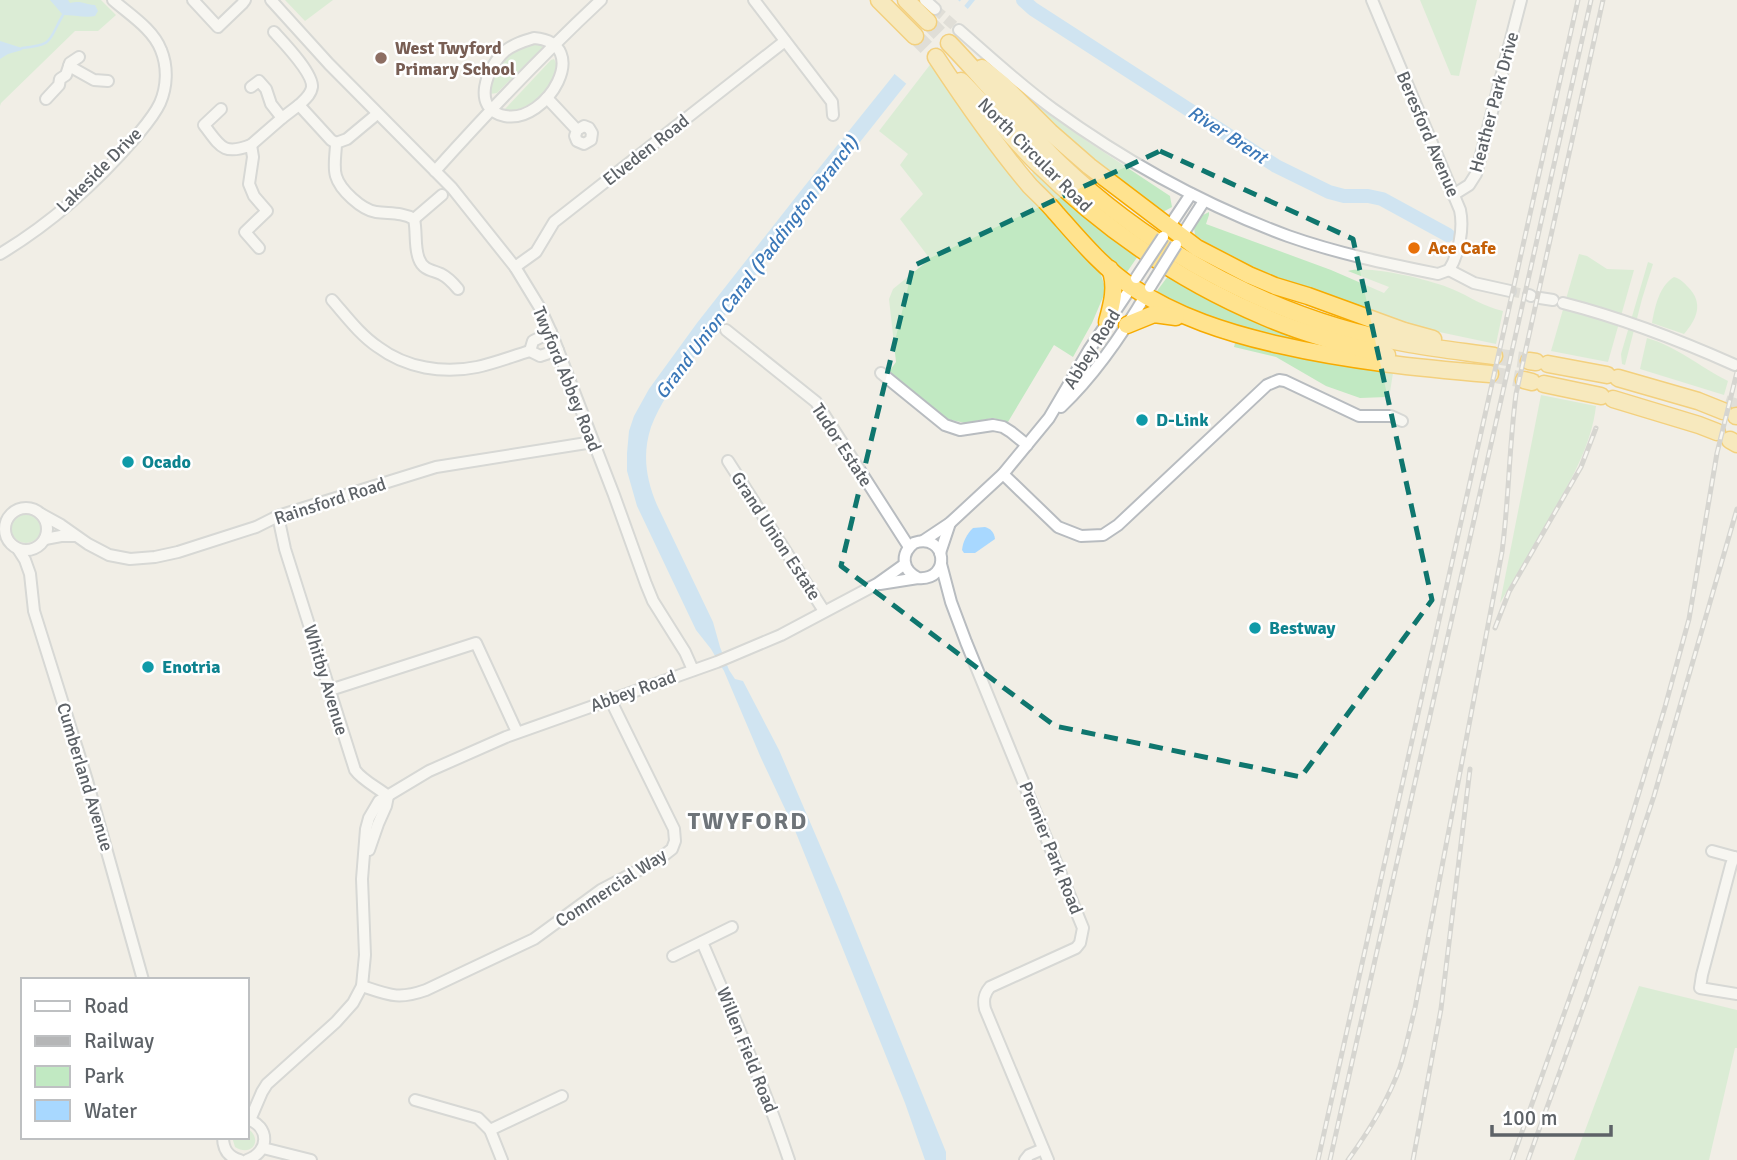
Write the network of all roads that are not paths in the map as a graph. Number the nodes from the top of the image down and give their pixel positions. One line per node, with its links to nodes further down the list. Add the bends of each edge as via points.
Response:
1 (113, 0): 43 (street, Lakeside Drive, via 141,23 161,50 165,86 160,103 139,133 93,181)
2 (193, 0): 13 (street)
3 (245, 0): 13 (street)
4 (271, 0): 29 (street, Twyford Abbey Road)
5 (601, 0): 19 (street)
6 (754, 0): 18 (street)
7 (879, 0): 16 (highway)
8 (906, 0): 12 (highway)
9 (926, 0): 12 (street)
10 (1372, 0): 38 (street, Beresford Avenue)
11 (1521, 0): 38 (street, Heather Park Drive, via 1476,174)
12 (931, 15)
13 (219, 27): 15 (street)
14 (274, 32): 26 (street, via 310,80 309,96)
15 (210, 36)
16 (915, 36)
17 (953, 40): 36 (street, via 1120,155); 41 (highway, via 1050,132); 41 (highway, North Circular Road, via 1061,164 1115,212 1196,265 1273,304 1325,323 1409,344 1494,356 1266,282)
18 (785, 41): 30 (street, via 832,102); 44 (street, Elveden Road, via 554,222 536,252)
19 (555, 44): 24 (street, via 562,55 562,70); 28 (street); 28 (street, via 534,38 504,53 487,76 485,95)
20 (79, 57): 21 (street)
21 (69, 66): 22 (street, via 94,80); 25 (street)
22 (108, 81)
23 (251, 87): 31 (street, via 259,80)
24 (547, 98): 28 (street, via 527,112 509,117); 32 (street)
25 (46, 99)
26 (299, 105): 31 (street); 33 (street)
27 (221, 109): 34 (street, via 200,128 228,150)
28 (491, 109): 35 (street)
29 (377, 114): 33 (street); 35 (street, Twyford Abbey Road)
30 (833, 115)
31 (282, 118): 34 (street)
32 (577, 130)
33 (336, 143): 40 (street, via 336,177 362,207)
34 (251, 145): 42 (street, via 249,184 254,196 271,208 245,232)
35 (435, 171): 44 (street, Twyford Abbey Road)
36 (1191, 194): 39 (street); 41 (street, Abbey Road)
37 (442, 195): 40 (street)
38 (1453, 195): 46 (street, Beresford Avenue, via 1461,223 1456,257)
39 (1204, 201): 41 (street, Abbey Road); 46 (street, via 1338,251 1438,274)
40 (414, 219): 48 (street, via 419,258)
41 (1172, 236): 47 (street, Abbey Road, bridge); 47 (street, Abbey Road, bridge)
42 (259, 248)
43 (0, 254)
44 (515, 267): 56 (street, Twyford Abbey Road)
45 (1110, 269): 47 (highway); 52 (highway, North Circular Road, via 1031,187 936,57 1069,193 1187,279 1266,318 1322,338 1490,374 1331,356 1234,334); 53 (highway, via 1114,291)
46 (1449, 270): 49 (street, via 1474,283)
47 (1141, 287): 52 (highway, via 1160,304); 53 (street, Abbey Road); 54 (street, Abbey Road)
48 (458, 289)
49 (1510, 291)
50 (1533, 296): 60 (street, via 1696,346)
51 (332, 300): 58 (street, via 378,348 426,369 477,367)
52 (1192, 319): 54 (highway, via 1157,314)
53 (1107, 322): 64 (street, Abbey Road)
54 (1127, 325): 64 (street, Abbey Road, via 1090,376)
55 (726, 330): 81 (street, Tudor Estate, via 816,402)
56 (551, 332): 57 (street, Twyford Abbey Road); 58 (street, via 533,341)
57 (558, 350): 58 (street, via 540,356); 67 (street, Twyford Abbey Road)
58 (530, 351)
59 (1537, 362): 63 (highway, via 1639,383)
60 (1735, 365)
61 (881, 373): 68 (street, via 945,425 960,430 1003,427)
62 (1533, 382): 66 (highway, via 1607,398)
63 (1730, 411)
64 (1049, 418): 68 (street, Abbey Road)
65 (1402, 421): 70 (street, via 1391,416 1359,416 1279,380 1267,385 1103,535 1081,536 1058,527)
66 (1728, 438)
67 (593, 442): 72 (street, Rainsford Road, via 436,467); 90 (street, Twyford Abbey Road, via 653,601)
68 (1027, 445): 70 (street, Abbey Road)
69 (728, 461): 89 (street, Grand Union Estate)
70 (1003, 474): 73 (street, Abbey Road)
71 (41, 514): 75 (street, via 20,508); 76 (street, Rainsford Road); 78 (street, via 47,530)
72 (278, 516): 74 (street, Rainsford Road); 82 (street, Whitby Avenue)
73 (950, 523): 77 (street, Abbey Road); 83 (street, Abbey Road)
74 (256, 527): 76 (street, Rainsford Road, via 167,555 130,559 109,555); 82 (street, via 275,534)
75 (2, 528): 80 (street)
76 (75, 536): 78 (street)
77 (923, 541): 81 (street); 83 (street, via 933,544)
78 (42, 542): 80 (street, via 28,550); 85 (street, Cumberland Avenue)
79 (0, 545): 80 (street)
80 (15, 547): 85 (street, Cumberland Avenue)
81 (909, 547): 84 (street)
82 (285, 549): 91 (street, Whitby Avenue)
83 (941, 559): 86 (street, via 935,574); 88 (street, Premier Park Road)
84 (905, 564): 86 (street); 87 (street, Abbey Road)
85 (30, 575): 100 (street, Cumberland Avenue, via 34,611)
86 (921, 578): 87 (street, Abbey Road); 88 (street, Premier Park Road, via 937,584)
87 (877, 584): 89 (street, Abbey Road)
88 (951, 602): 108 (street, Premier Park Road, via 1083,928 1076,948 990,986 983,1000)
89 (824, 611): 90 (street, Abbey Road, via 781,635)
90 (693, 670): 92 (street, Abbey Road)
91 (330, 690): 93 (street, via 476,643); 94 (street, Whitby Avenue, via 355,770)
92 (610, 699): 93 (street, Abbey Road); 101 (street, Commercial Way, via 674,829 672,849 601,890 534,939 426,990 390,996)
93 (517, 732): 94 (street, Abbey Road, via 429,771)
94 (388, 796): 101 (street, Abbey Road, via 379,801 366,828)
95 (1712, 851): 96 (street)
96 (1735, 857): 102 (street, via 1700,988)
97 (732, 927): 98 (street)
98 (702, 942): 99 (street); 114 (street, Willen Field Road)
99 (673, 956)
100 (142, 978)
101 (362, 986): 105 (street, Abbey Road, via 336,1022 267,1084)
102 (1737, 993)
103 (562, 1096): 106 (street)
104 (415, 1100): 106 (street, via 478,1118)
105 (248, 1119): 107 (street, via 262,1131)
106 (490, 1130): 113 (street)
107 (262, 1148): 111 (street); 112 (street)
108 (1045, 1155): 115 (street, via 1030,1155)
109 (224, 1156): 110 (street)
110 (240, 1160)
111 (247, 1160)
112 (311, 1160)
113 (502, 1160)
114 (789, 1160)
115 (1025, 1160)

